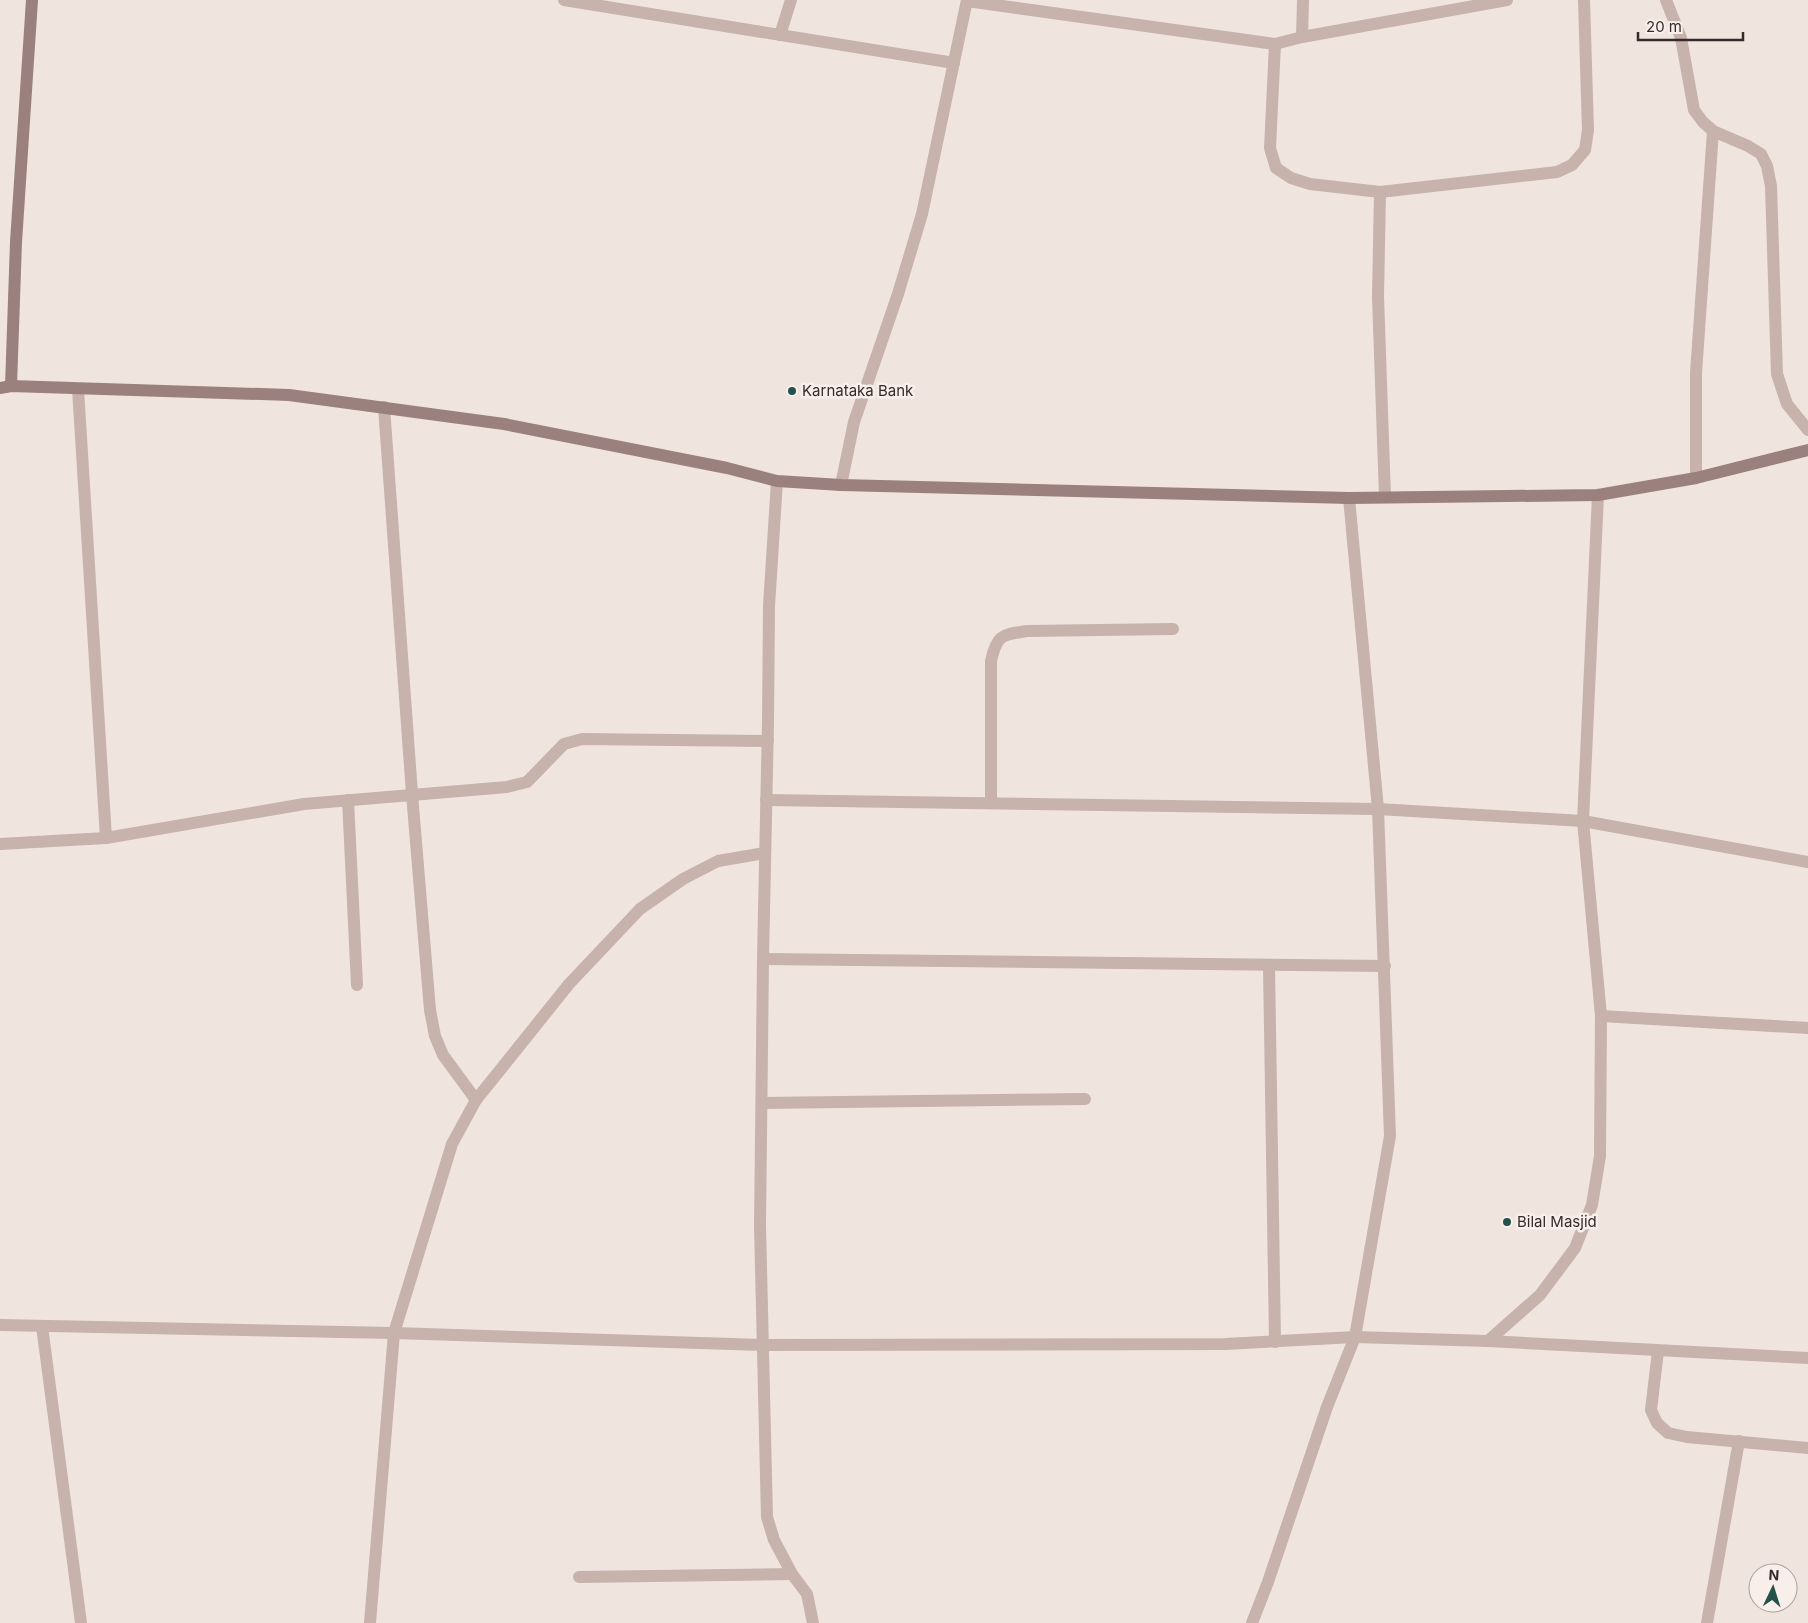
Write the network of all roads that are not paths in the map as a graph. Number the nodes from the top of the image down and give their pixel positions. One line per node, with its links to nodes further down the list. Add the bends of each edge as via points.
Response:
1 (32, 0): 15 (main road)
2 (564, 0): 9 (street)
3 (791, 0): 9 (street)
4 (967, 0): 11 (street); 12 (street)
5 (1303, 0): 10 (street)
6 (1507, 0): 10 (street)
7 (1584, 0): 14 (street, via 1588,130 1585,150 1572,165 1557,172)
8 (1666, 0): 13 (street, via 1681,38 1694,110)
9 (780, 35): 12 (street)
10 (1302, 37): 11 (street)
11 (1275, 44): 14 (street, via 1270,148 1276,168 1290,178 1310,184)
12 (954, 63): 22 (street, via 922,214 854,422)
13 (1713, 131): 18 (street, via 1761,154 1767,166 1771,186 1777,374 1788,404); 20 (street, via 1696,374)
14 (1380, 192): 24 (street, via 1378,297)
15 (5, 387): 16 (main road)
16 (78, 388): 17 (main road, via 289,395); 34 (street)
17 (384, 407): 21 (main road, via 504,424 727,468); 28 (street)
18 (1808, 430)
19 (1808, 450): 20 (main road)
20 (1696, 478): 23 (main road)
21 (777, 482): 22 (main road); 27 (street, via 769,606)
22 (841, 485): 25 (main road)
23 (1598, 495): 24 (main road); 33 (street)
24 (1385, 497): 25 (main road)
25 (1349, 498): 32 (street)
26 (1174, 629): 31 (street, via 1027,631 1004,635 994,646 991,661)
27 (768, 741): 28 (street, via 582,739 564,744 527,782 507,787); 30 (street)
28 (412, 794): 29 (street); 45 (street, via 435,1036 444,1055)
29 (348, 800): 34 (street, via 304,804); 41 (street)
30 (766, 800): 31 (street); 36 (street)
31 (991, 803): 32 (street)
32 (1378, 809): 33 (street); 40 (street)
33 (1583, 821): 37 (street); 42 (street)
34 (106, 838): 35 (street)
35 (0, 844)
36 (765, 853): 38 (street); 45 (street, via 718,861 683,879 640,909 569,984)
37 (1808, 862)
38 (763, 959): 39 (street); 46 (street)
39 (1269, 965): 40 (street); 51 (street)
40 (1385, 966): 50 (street, via 1390,1136)
41 (357, 984)
42 (1601, 1016): 43 (street); 52 (street, via 1600,1156 1592,1205 1570,1256 1540,1295)
43 (1808, 1028)
44 (1085, 1099): 46 (street)
45 (476, 1100): 49 (street, via 452,1144)
46 (762, 1103): 53 (street)
47 (0, 1325): 48 (street)
48 (42, 1326): 49 (street); 60 (street)
49 (394, 1333): 53 (street); 61 (street)
50 (1355, 1337): 51 (street); 52 (street); 63 (street, via 1327,1407)
51 (1275, 1342): 53 (street)
52 (1488, 1342): 54 (street)
53 (762, 1345): 58 (street, via 768,1517 774,1540)
54 (1658, 1351): 55 (street); 56 (street, via 1651,1410 1657,1423 1668,1433)
55 (1808, 1358)
56 (1739, 1441): 57 (street); 64 (street)
57 (1808, 1448)
58 (792, 1574): 59 (street); 62 (street, via 806,1594)
59 (579, 1577)
60 (81, 1623)
61 (370, 1623)
62 (813, 1623)
63 (1252, 1623)
64 (1707, 1623)

